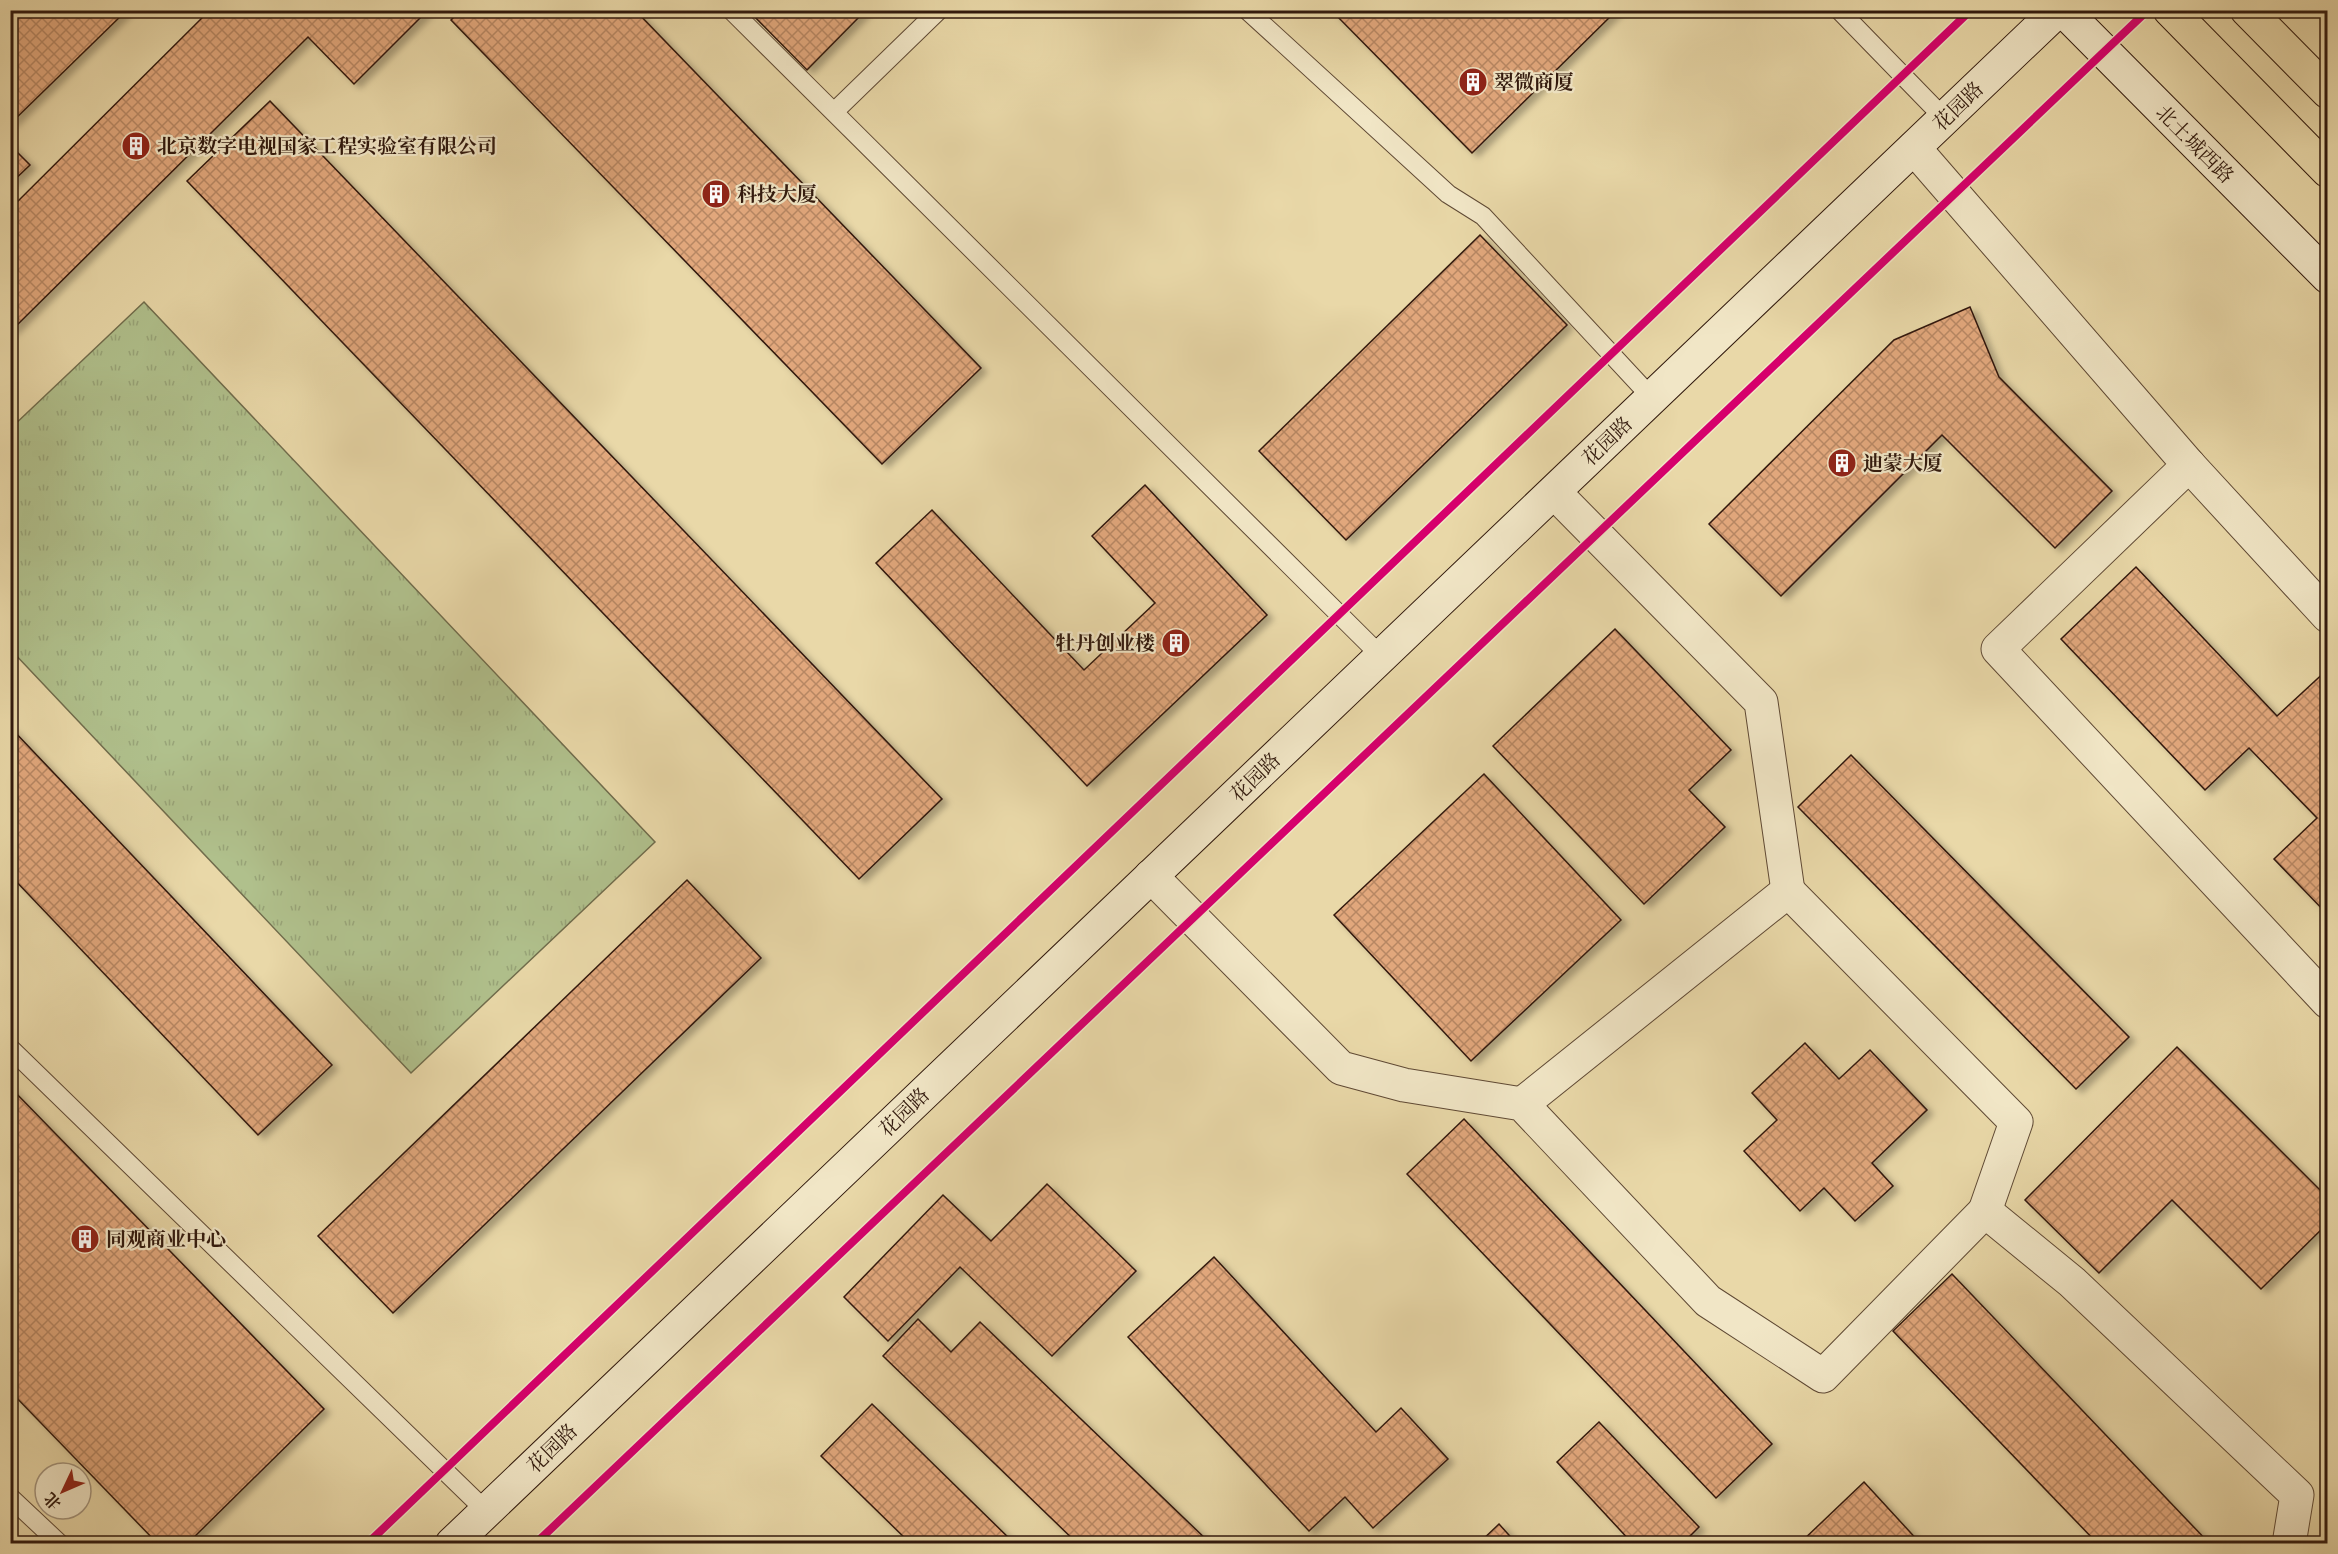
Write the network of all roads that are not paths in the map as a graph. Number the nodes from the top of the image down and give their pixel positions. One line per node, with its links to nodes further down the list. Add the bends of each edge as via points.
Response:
1 (731, 10): 9 (lane)
2 (939, 10): 9 (lane)
3 (1247, 10): 14 (lane, via 1448,194 1483,216)
4 (1839, 10): 10 (lane)
5 (2061, 10): 10 (street, 花园路); 13 (street, 北土城西路)
6 (2170, 10): 12 (main road)
7 (2247, 10): 8 (main road)
8 (2328, 92)
9 (835, 111): 18 (lane)
10 (1945, 119): 11 (street, 花园路)
11 (1914, 148): 14 (street, 花园路); 15 (street)
12 (2328, 171)
13 (2328, 277)
14 (1652, 398): 16 (street, 花园路)
15 (2188, 465): 17 (street); 21 (street, via 1998,649)
16 (1554, 492): 18 (street, 花园路); 20 (street, via 1761,702)
17 (2328, 616)
18 (1382, 657): 19 (street, 花园路)
19 (1151, 876): 23 (street, via 1341,1068 1404,1085); 26 (street, 花园路)
20 (1788, 891): 23 (street); 24 (street, via 2016,1122)
21 (2328, 1002)
22 (10, 1048): 26 (lane)
23 (1522, 1104): 24 (street, via 1708,1301 1823,1376)
24 (1985, 1211): 29 (street, via 2072,1282 2297,1495)
25 (10, 1497): 27 (lane)
26 (486, 1511): 28 (street, 花园路)
27 (60, 1544)
28 (452, 1544)
29 (2289, 1544)

